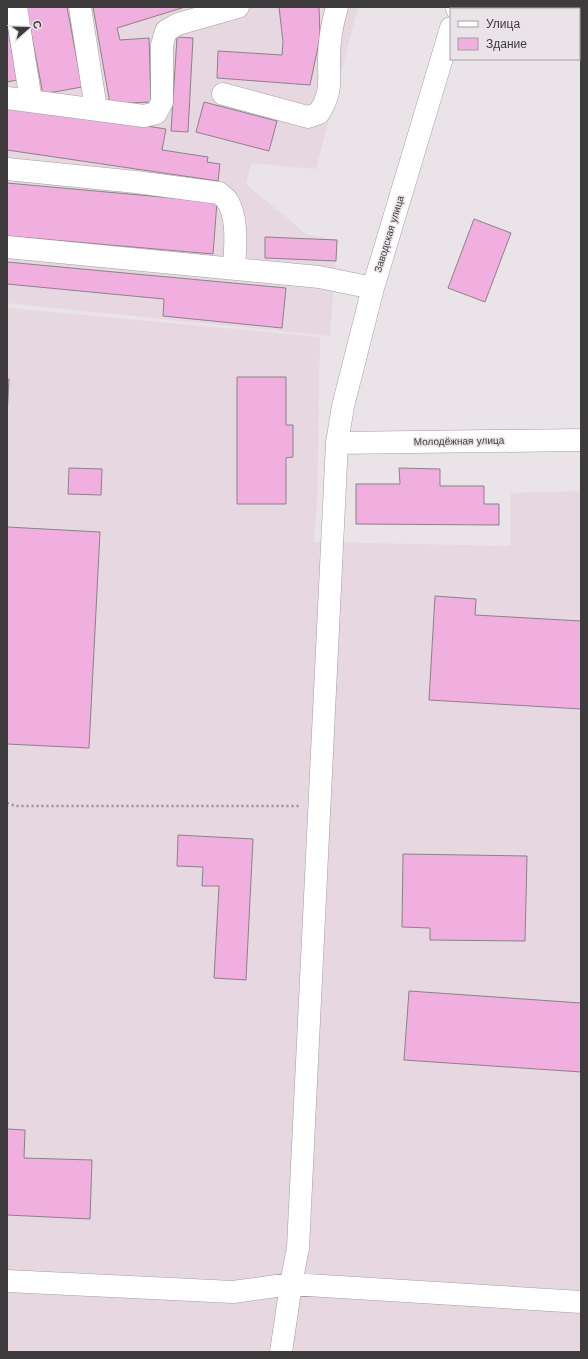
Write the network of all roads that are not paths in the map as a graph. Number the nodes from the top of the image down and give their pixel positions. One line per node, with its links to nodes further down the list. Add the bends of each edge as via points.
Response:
1 (16, 7): 8 (street)
2 (80, 7): 9 (street)
3 (238, 7): 9 (street, via 178,24 166,31 162,45 162,102 156,113 144,116)
4 (337, 7): 6 (street, via 331,29 330,84 326,102 319,113 308,117)
5 (450, 31): 13 (street, Заводская улица)
6 (223, 94)
7 (7, 98): 8 (street)
8 (30, 101): 9 (street)
9 (96, 109)
10 (7, 169): 12 (street, via 219,193 226,200 232,214 235,237)
11 (7, 247): 12 (street)
12 (234, 268): 13 (street, via 319,277)
13 (373, 288): 15 (street, Заводская улица, via 343,406)
14 (581, 440): 15 (street, Молодёжная улица)
15 (337, 442): 17 (street, Заводская улица, via 298,1248)
16 (7, 1281): 17 (street, via 233,1292)
17 (291, 1284): 18 (street); 19 (street, Заводская улица)
18 (581, 1302)
19 (281, 1352)

